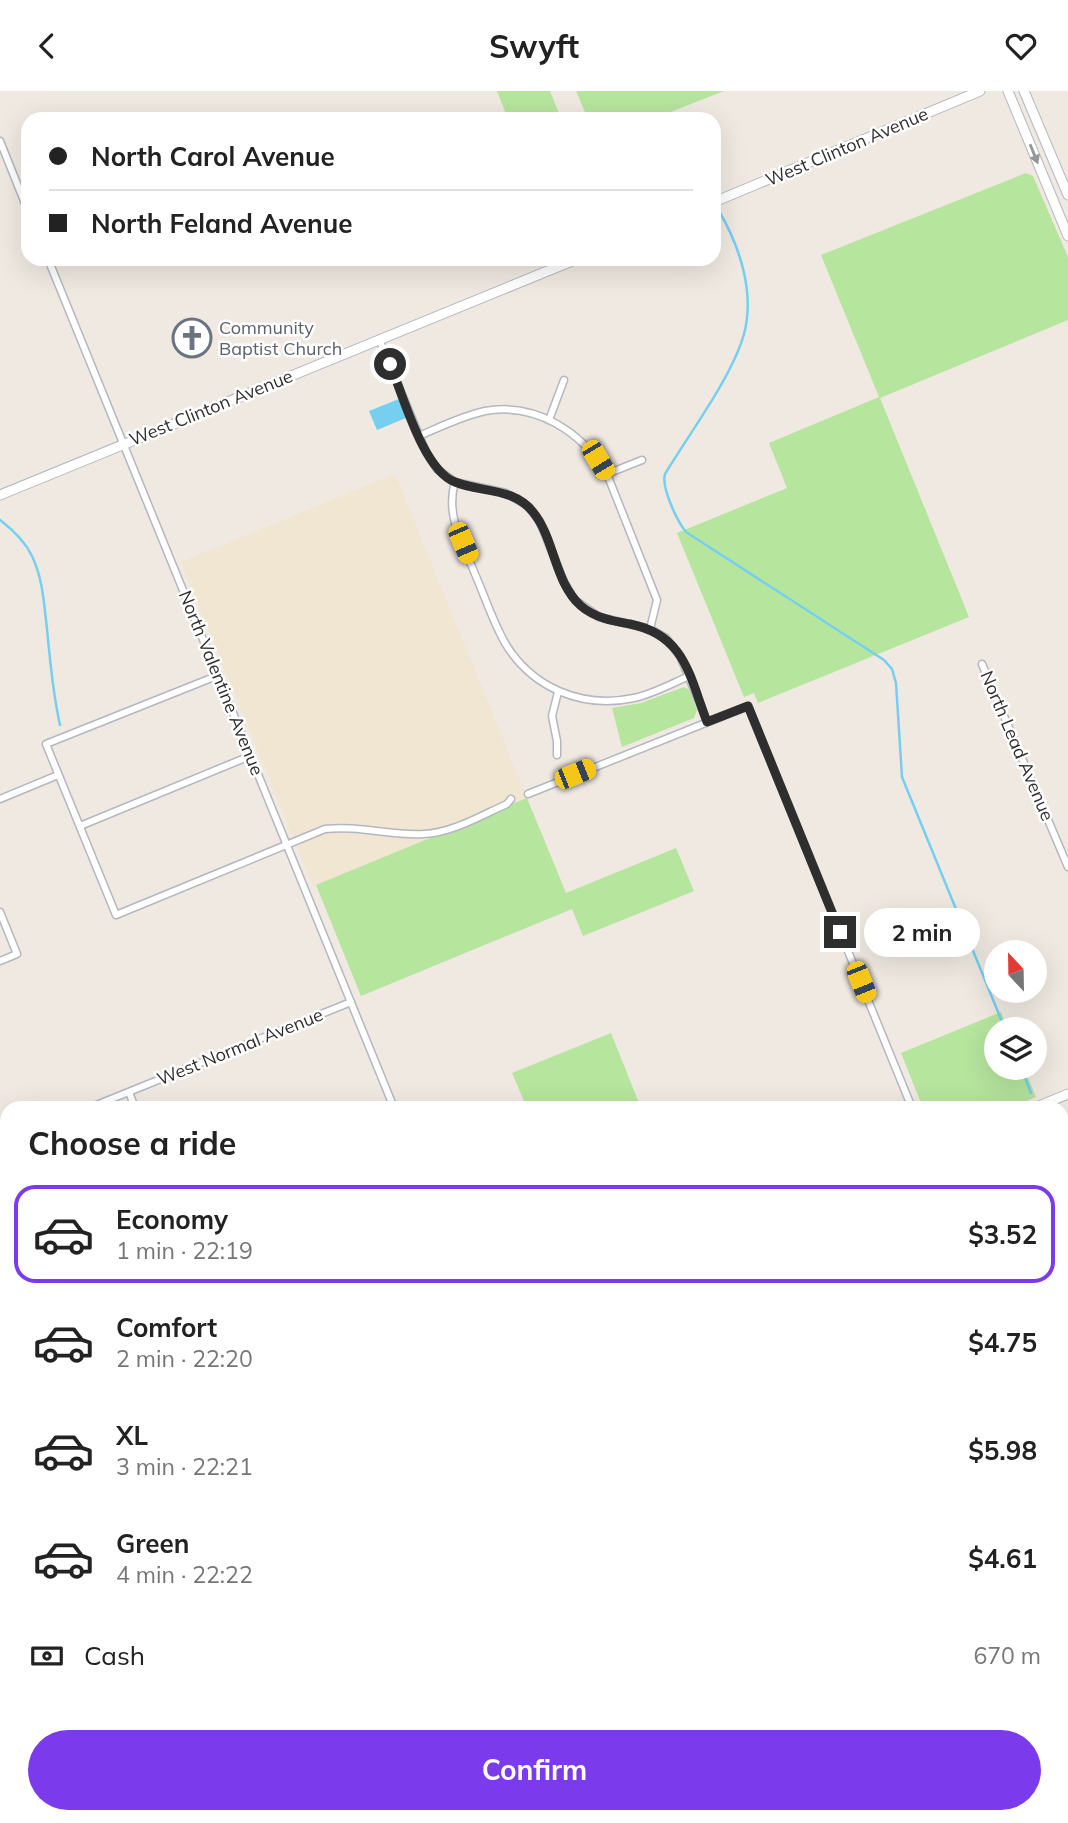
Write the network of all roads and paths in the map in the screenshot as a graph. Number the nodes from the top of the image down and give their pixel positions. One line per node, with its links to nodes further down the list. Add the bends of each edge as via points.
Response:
1 (980, 91): 7 (main road, West Clinton Avenue)
2 (1008, 91): 8 (main road, one-way to 8)
3 (1024, 91): 6 (main road)
4 (0, 141): 5 (street)
5 (21, 194)
6 (1068, 195)
7 (721, 199)
8 (1068, 236)
9 (51, 266): 15 (street, North Valentine Avenue)
10 (560, 266): 11 (main road, West Clinton Avenue)
11 (379, 339): 14 (street); 15 (main road, West Clinton Avenue)
12 (564, 380): 13 (street)
13 (549, 420): 14 (street, via 514,411 488,411); 17 (street, via 580,440)
14 (419, 436): 18 (street, via 430,461)
15 (123, 444): 19 (main road, West Clinton Avenue); 22 (street, North Valentine Avenue)
16 (642, 460): 17 (street)
17 (607, 474): 20 (street, via 657,600)
18 (455, 482): 20 (street, via 522,501 540,522 564,582 581,606 599,617); 24 (street, via 451,500 454,521 498,630 521,665)
19 (0, 495)
20 (650, 629): 23 (street, via 675,647)
21 (982, 664): 34 (street, North Lead Avenue)
22 (219, 675): 27 (street, North Valentine Avenue); 28 (street, via 46,744)
23 (689, 676): 24 (street, via 624,699 588,699); 25 (street)
24 (558, 692): 26 (street, via 552,716)
25 (707, 722): 29 (street); 43 (street, via 747,706)
26 (557, 755)
27 (250, 756): 32 (street); 33 (street, North Valentine Avenue)
28 (58, 775): 30 (street); 32 (street)
29 (528, 794)
30 (0, 799)
31 (511, 799): 33 (street, via 462,823 426,834 346,826)
32 (80, 826): 33 (street, via 116,915)
33 (286, 845): 37 (street, North Valentine Avenue)
34 (1068, 867)
35 (0, 912): 36 (street, via 17,954)
36 (0, 961)
37 (351, 1002): 38 (street, West Normal Avenue); 42 (street, North Valentine Avenue)
38 (129, 1092): 40 (street, West Normal Avenue); 41 (street)
39 (1068, 1094): 44 (main road)
40 (106, 1101)
41 (132, 1101)
42 (391, 1101)
43 (909, 1101)
44 (1051, 1101)

